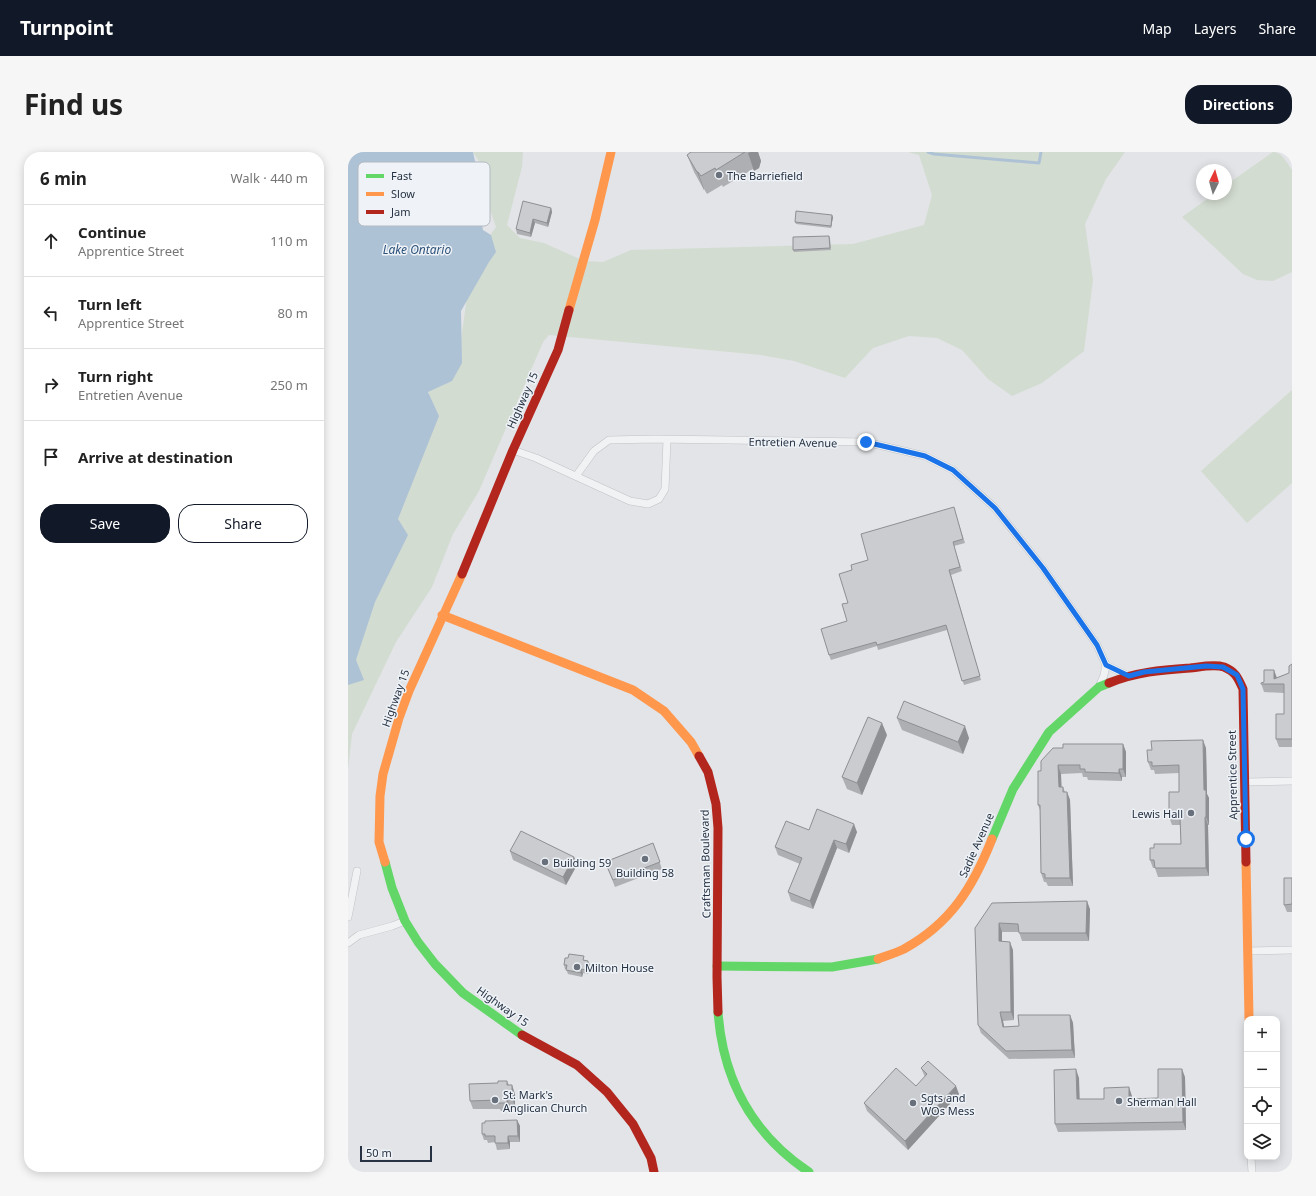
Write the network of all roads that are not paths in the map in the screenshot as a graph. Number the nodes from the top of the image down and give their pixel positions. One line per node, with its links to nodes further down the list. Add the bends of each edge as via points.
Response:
1 (611, 152): 3 (street, Highway 15, via 595,220 558,350)
2 (667, 440): 4 (street, Entretien Avenue, via 609,440 594,451); 4 (street, via 665,489 659,499 648,504 630,501); 6 (street, Entretien Avenue, via 866,442 925,456 953,470 995,508 1043,568 1097,645)
3 (513, 450): 4 (street); 5 (street, Highway 15, via 466,565)
4 (576, 476)
5 (442, 615): 13 (street, Highway 15, via 399,718 383,774 380,796 379,842 392,888); 17 (street, Craftsman Boulevard, via 633,690 664,711 691,742 708,772 716,804)
6 (1106, 665): 7 (street); 8 (street)
7 (1129, 676): 8 (street, Apprentice Street); 10 (street, Apprentice Street, via 1144,672 1206,666 1223,667 1237,675 1243,689)
8 (1099, 687): 17 (street, Sadie Avenue, via 1049,732 1013,789 973,882 956,908 931,931 903,949 875,960 832,968)
9 (1292, 781): 10 (street)
10 (1245, 782): 16 (street, Apprentice Street)
11 (357, 871): 12 (street)
12 (348, 917)
13 (405, 921): 14 (street, via 359,936); 20 (street, Highway 15, via 435,964 463,993 522,1035 577,1065 607,1092 633,1124 651,1158)
14 (348, 943)
15 (1292, 950): 16 (street)
16 (1248, 951): 18 (street, Apprentice Street)
17 (718, 966): 21 (street, Craftsman Boulevard, via 722,1043 739,1095 758,1126 782,1152)
18 (1249, 1016)
19 (1251, 1160): 22 (street)
20 (654, 1172)
21 (809, 1172)
22 (1252, 1172)

